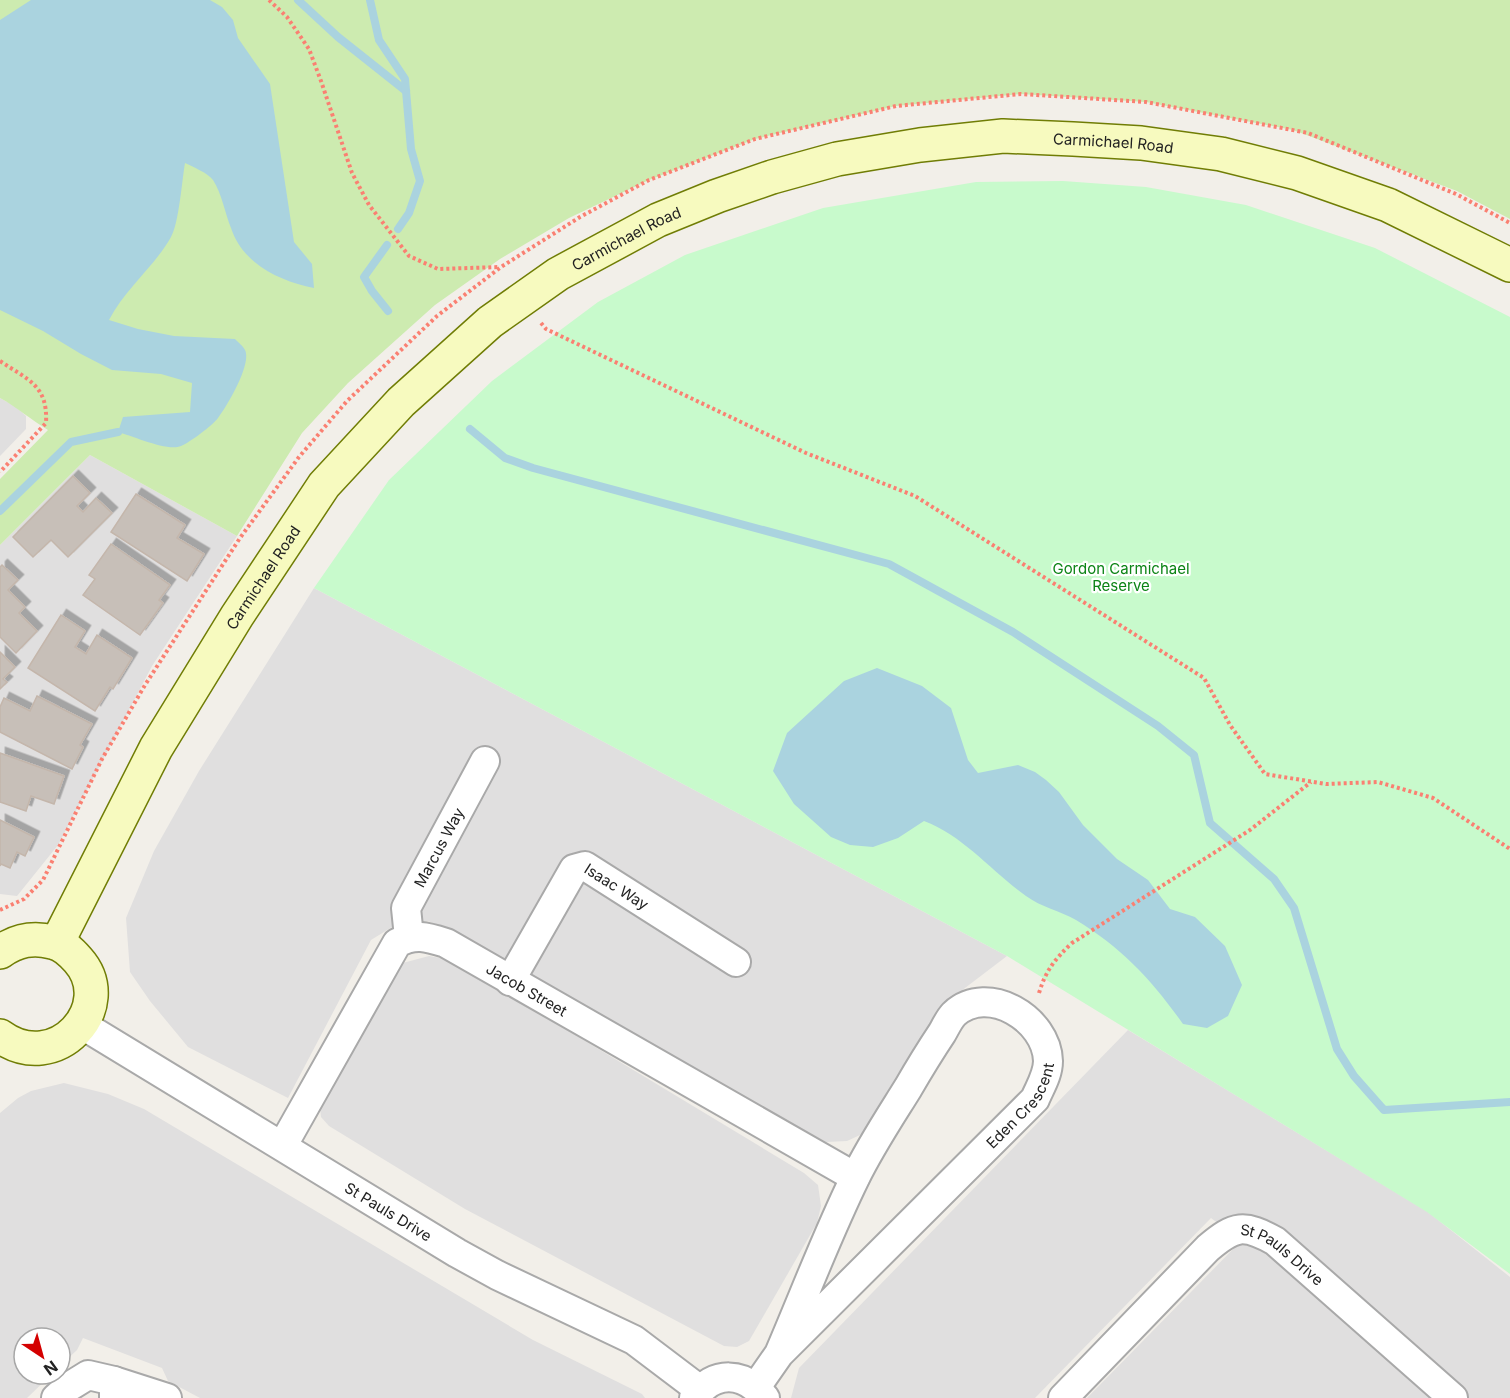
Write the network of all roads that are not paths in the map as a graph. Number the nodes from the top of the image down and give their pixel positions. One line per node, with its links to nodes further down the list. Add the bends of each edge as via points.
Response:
1 (1510, 265): 4 (street, Carmichael Road, via 1388,206 1297,173 1221,154 1073,139 1003,136 837,159 772,177 658,220 558,274 490,322 401,402 324,485 156,748)
2 (485, 761): 3 (street, Marcus Way, via 406,908)
3 (409, 937): 7 (street, Jacob Street, via 428,937 446,943); 10 (street, via 397,944)
4 (57, 943): 5 (street, via 19,941); 8 (street, via 71,951 88,978 91,993)
5 (0, 952)
6 (736, 962): 7 (street, Isaac Way, via 585,866 574,869)
7 (510, 981): 11 (street, Jacob Street)
8 (81, 1024): 9 (street, via 62,1042 49,1047 21,1047); 10 (street, St Pauls Drive)
9 (0, 1036)
10 (283, 1145): 15 (street, St Pauls Drive, via 487,1270 634,1340)
11 (855, 1177): 12 (street, Eden Crescent); 12 (street, Eden Crescent, via 954,1014 986,1002 1008,1007 1028,1019 1039,1032 1048,1061 1035,1099)
12 (779, 1354): 14 (street, Eden Crescent)
13 (114, 1390): 16 (street, via 88,1375); 17 (street)
14 (760, 1392): 15 (street, via 745,1380 733,1377 709,1382)
15 (697, 1394)
16 (56, 1398)
17 (167, 1398)
18 (1063, 1398): 19 (street, St Pauls Drive, via 1208,1248 1223,1235 1241,1228 1275,1241)
19 (1453, 1398)

